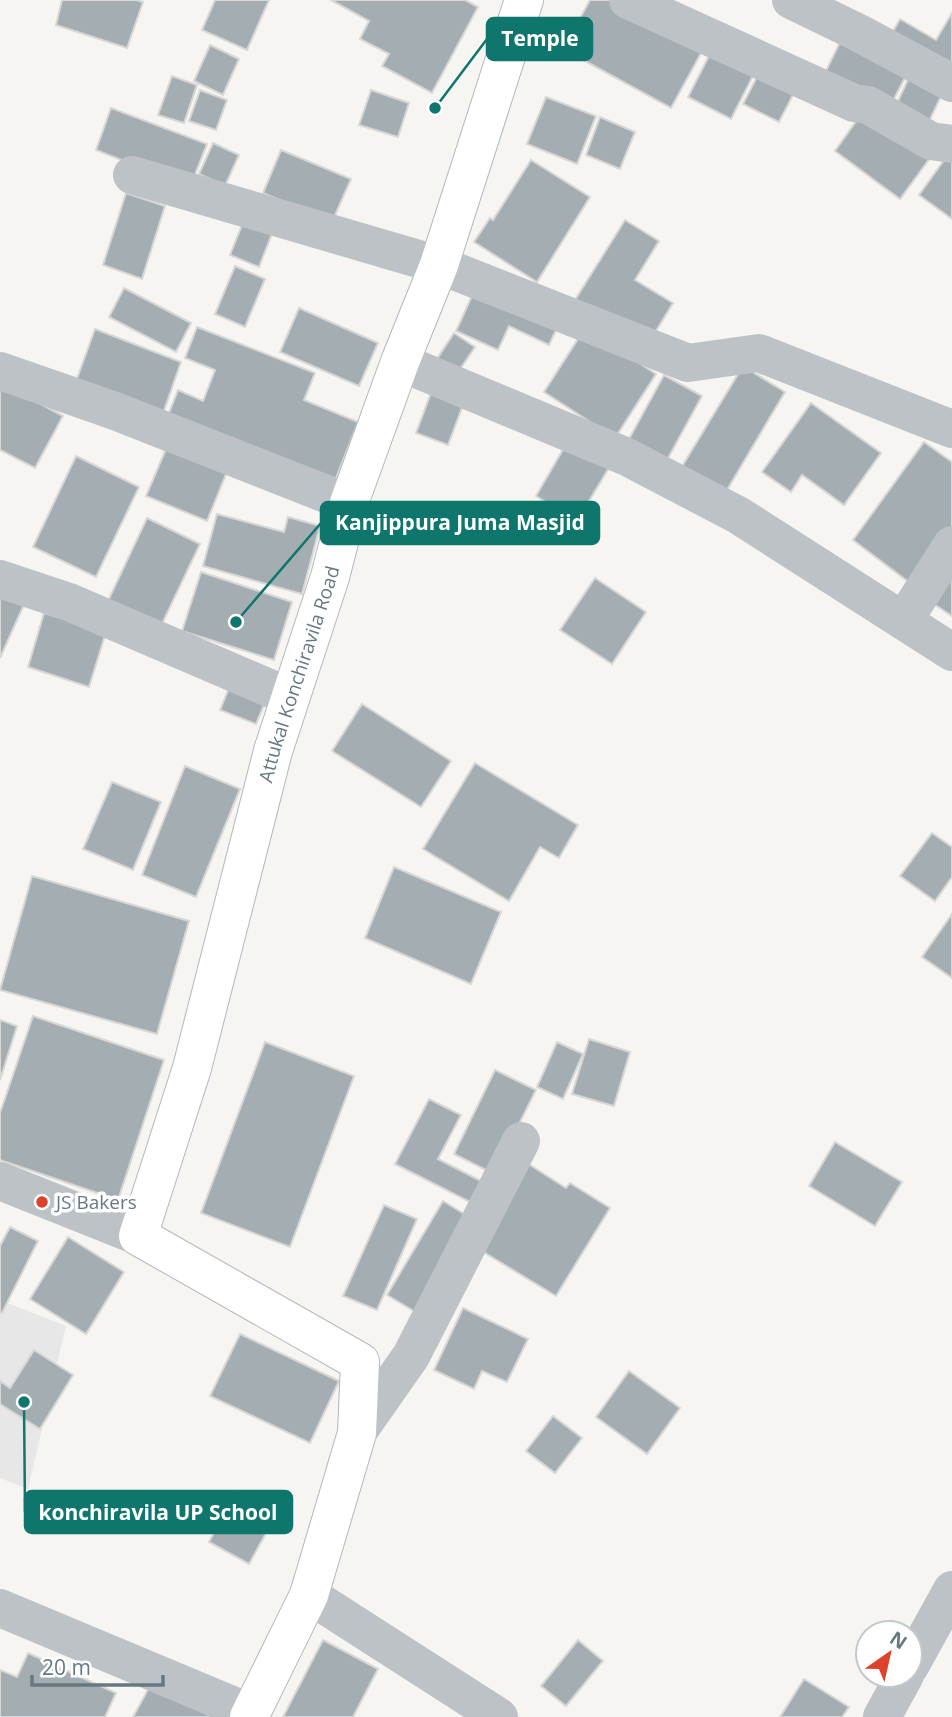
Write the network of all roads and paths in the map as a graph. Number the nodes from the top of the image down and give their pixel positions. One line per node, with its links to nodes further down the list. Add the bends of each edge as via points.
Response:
1 (524, 0): 7 (main road, Attukal Konchiravila Road)
2 (628, 0): 5 (street, via 868,106 930,141)
3 (791, 0): 4 (street)
4 (952, 83)
5 (952, 144)
6 (132, 174): 7 (street)
7 (439, 265): 8 (main road, Attukal Konchiravila Road); 10 (street, via 688,363 759,353)
8 (400, 362): 11 (main road, Attukal Konchiravila Road); 14 (street, via 639,463 738,515)
9 (0, 371): 11 (street)
10 (952, 429)
11 (349, 503): 16 (main road, Attukal Konchiravila Road)
12 (952, 545): 14 (street)
13 (0, 579): 16 (street, via 69,602)
14 (904, 620): 15 (street)
15 (952, 652)
16 (290, 697): 19 (main road, Attukal Konchiravila Road, via 192,1068)
17 (521, 1141): 20 (street, via 411,1356)
18 (0, 1181): 19 (street)
19 (138, 1236): 20 (main road, via 359,1362)
20 (357, 1433): 22 (main road)
21 (952, 1590): 24 (street)
22 (309, 1595): 26 (main road); 27 (street)
23 (0, 1608): 26 (street)
24 (924, 1641)
25 (897, 1689): 28 (street)
26 (250, 1715)
27 (499, 1717)
28 (882, 1717)

